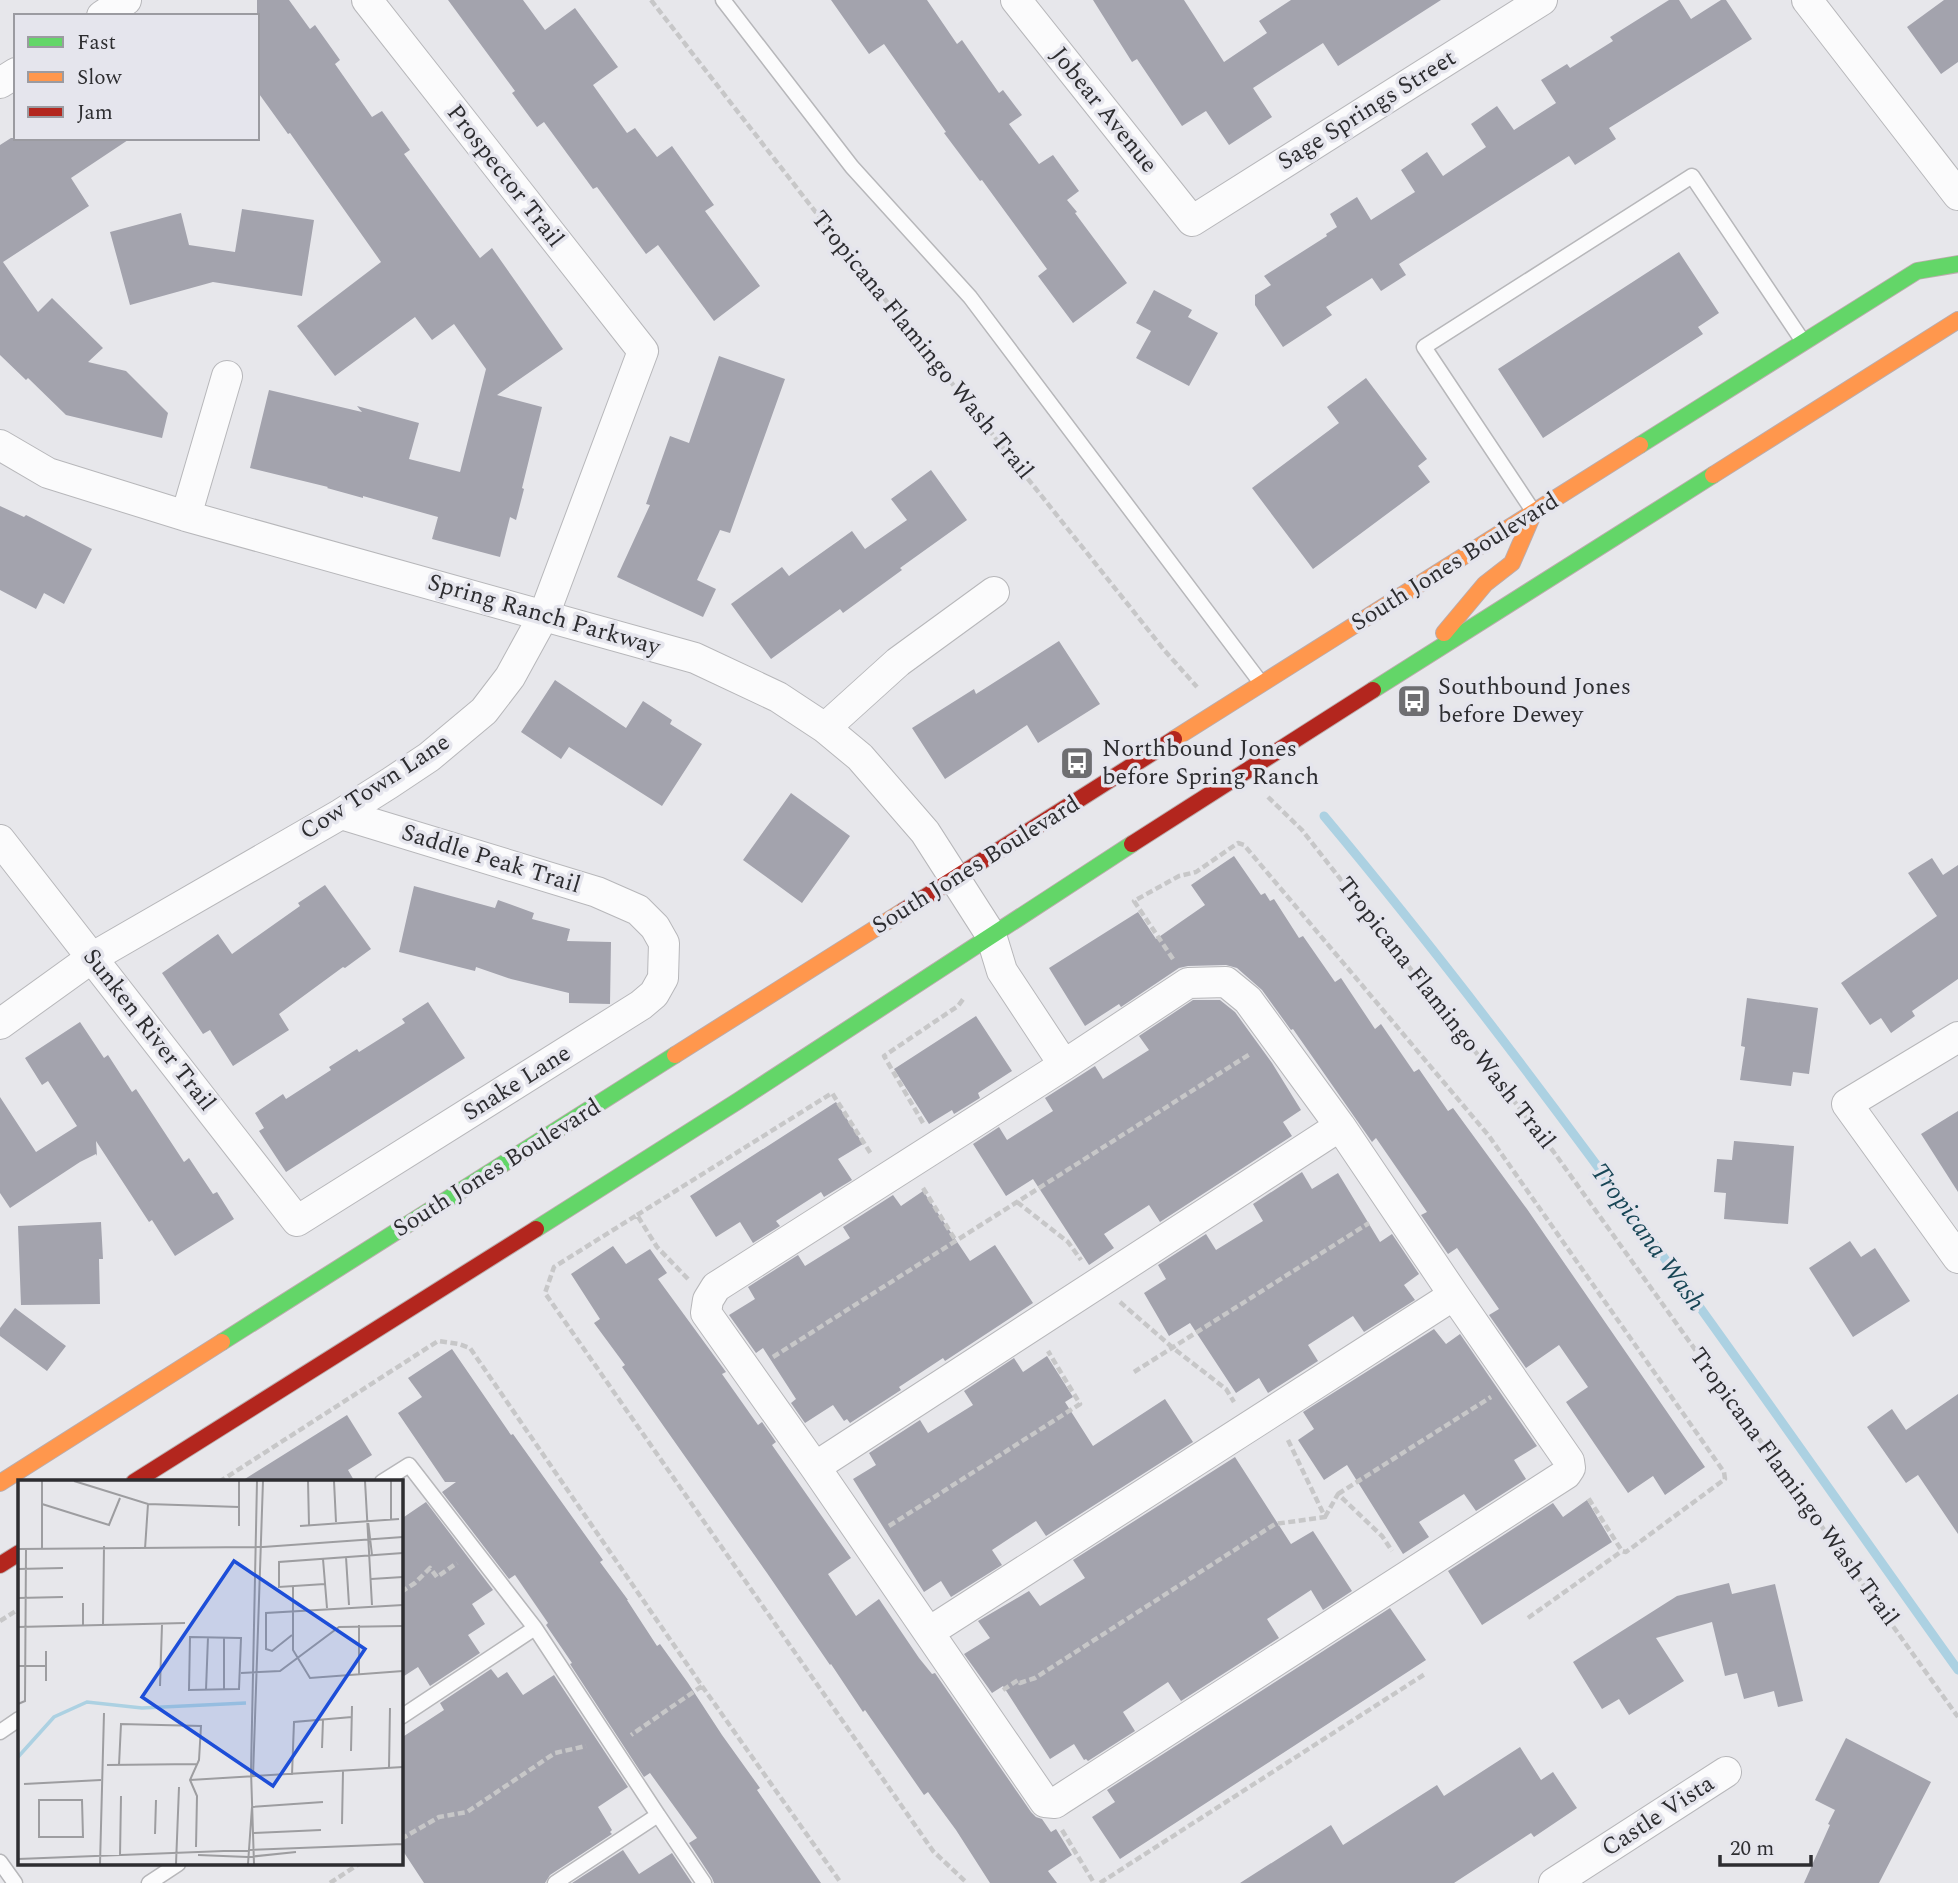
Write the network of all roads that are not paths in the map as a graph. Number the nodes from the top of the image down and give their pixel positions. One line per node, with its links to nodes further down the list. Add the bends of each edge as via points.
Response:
1 (126, 0): 8 (street)
2 (367, 0): 15 (street, Prospector Trail)
3 (723, 0): 9 (lane)
4 (732, 0): 9 (lane)
5 (1016, 0): 11 (street, Jobear Avenue)
6 (1542, 0): 11 (street, Sage Springs Street)
7 (1807, 0): 10 (street)
8 (105, 14)
9 (740, 24): 23 (lane, via 852,167 970,297)
10 (1958, 195)
11 (1192, 220)
12 (1958, 264): 14 (main road, South Jones Boulevard, via 1917,271)
13 (1958, 320): 22 (main road)
14 (1804, 342): 18 (main road, South Jones Boulevard); 18 (lane, via 1692,177 1680,184 1424,348)
15 (643, 351): 21 (street, Cow Town Lane)
16 (227, 376): 19 (street)
17 (0, 445): 19 (street, Spring Ranch Parkway, via 48,473)
18 (1534, 512): 22 (main road, via 1512,562 1485,584); 23 (main road, South Jones Boulevard)
19 (186, 516): 21 (street, Spring Ranch Parkway)
20 (993, 592): 24 (street, via 898,662)
21 (544, 615): 24 (street, Spring Ranch Parkway, via 695,657 778,697); 25 (street, Cow Town Lane, via 510,677 484,711 429,757)
22 (1420, 661): 29 (main road)
23 (1262, 684): 27 (main road, South Jones Boulevard)
24 (825, 728): 27 (street, Spring Ranch Parkway, via 893,794 925,832)
25 (341, 814): 28 (street, Saddle Peak Trail, via 597,892); 30 (street, Cow Town Lane)
26 (0, 840): 30 (street, Sunken River Trail)
27 (954, 878): 29 (street, Spring Ranch Parkway); 41 (main road, South Jones Boulevard)
28 (638, 910): 35 (street, Snake Lane, via 664,943 663,978 654,994)
29 (991, 935): 33 (street, Spring Ranch Parkway, via 1002,971); 39 (main road)
30 (93, 957): 31 (street, Cow Town Lane); 35 (street, Sunken River Trail)
31 (0, 1024)
32 (1958, 1037): 36 (street, via 1847,1104)
33 (1064, 1065): 34 (street, via 1188,983 1226,982 1248,1000); 38 (street, via 716,1287 706,1313)
34 (1340, 1126): 37 (street); 38 (street)
35 (298, 1221)
36 (1958, 1258)
37 (1454, 1295): 45 (street); 45 (street, via 1569,1461 1566,1474 1055,1803 1045,1802)
38 (816, 1466): 45 (street)
39 (137, 1480)
40 (385, 1480): 44 (lane, via 409,1465)
41 (0, 1483)
42 (18, 1554): 43 (main road)
43 (0, 1565)
44 (535, 1628): 46 (lane); 50 (lane)
45 (929, 1632)
46 (402, 1716)
47 (18, 1720): 48 (lane)
48 (0, 1732)
49 (1726, 1773): 57 (street, Castle Vista)
50 (658, 1815): 55 (lane); 56 (lane)
51 (0, 1862): 53 (lane)
52 (175, 1866): 54 (lane)
53 (15, 1883)
54 (149, 1883)
55 (555, 1883)
56 (704, 1883)
57 (1554, 1883)

